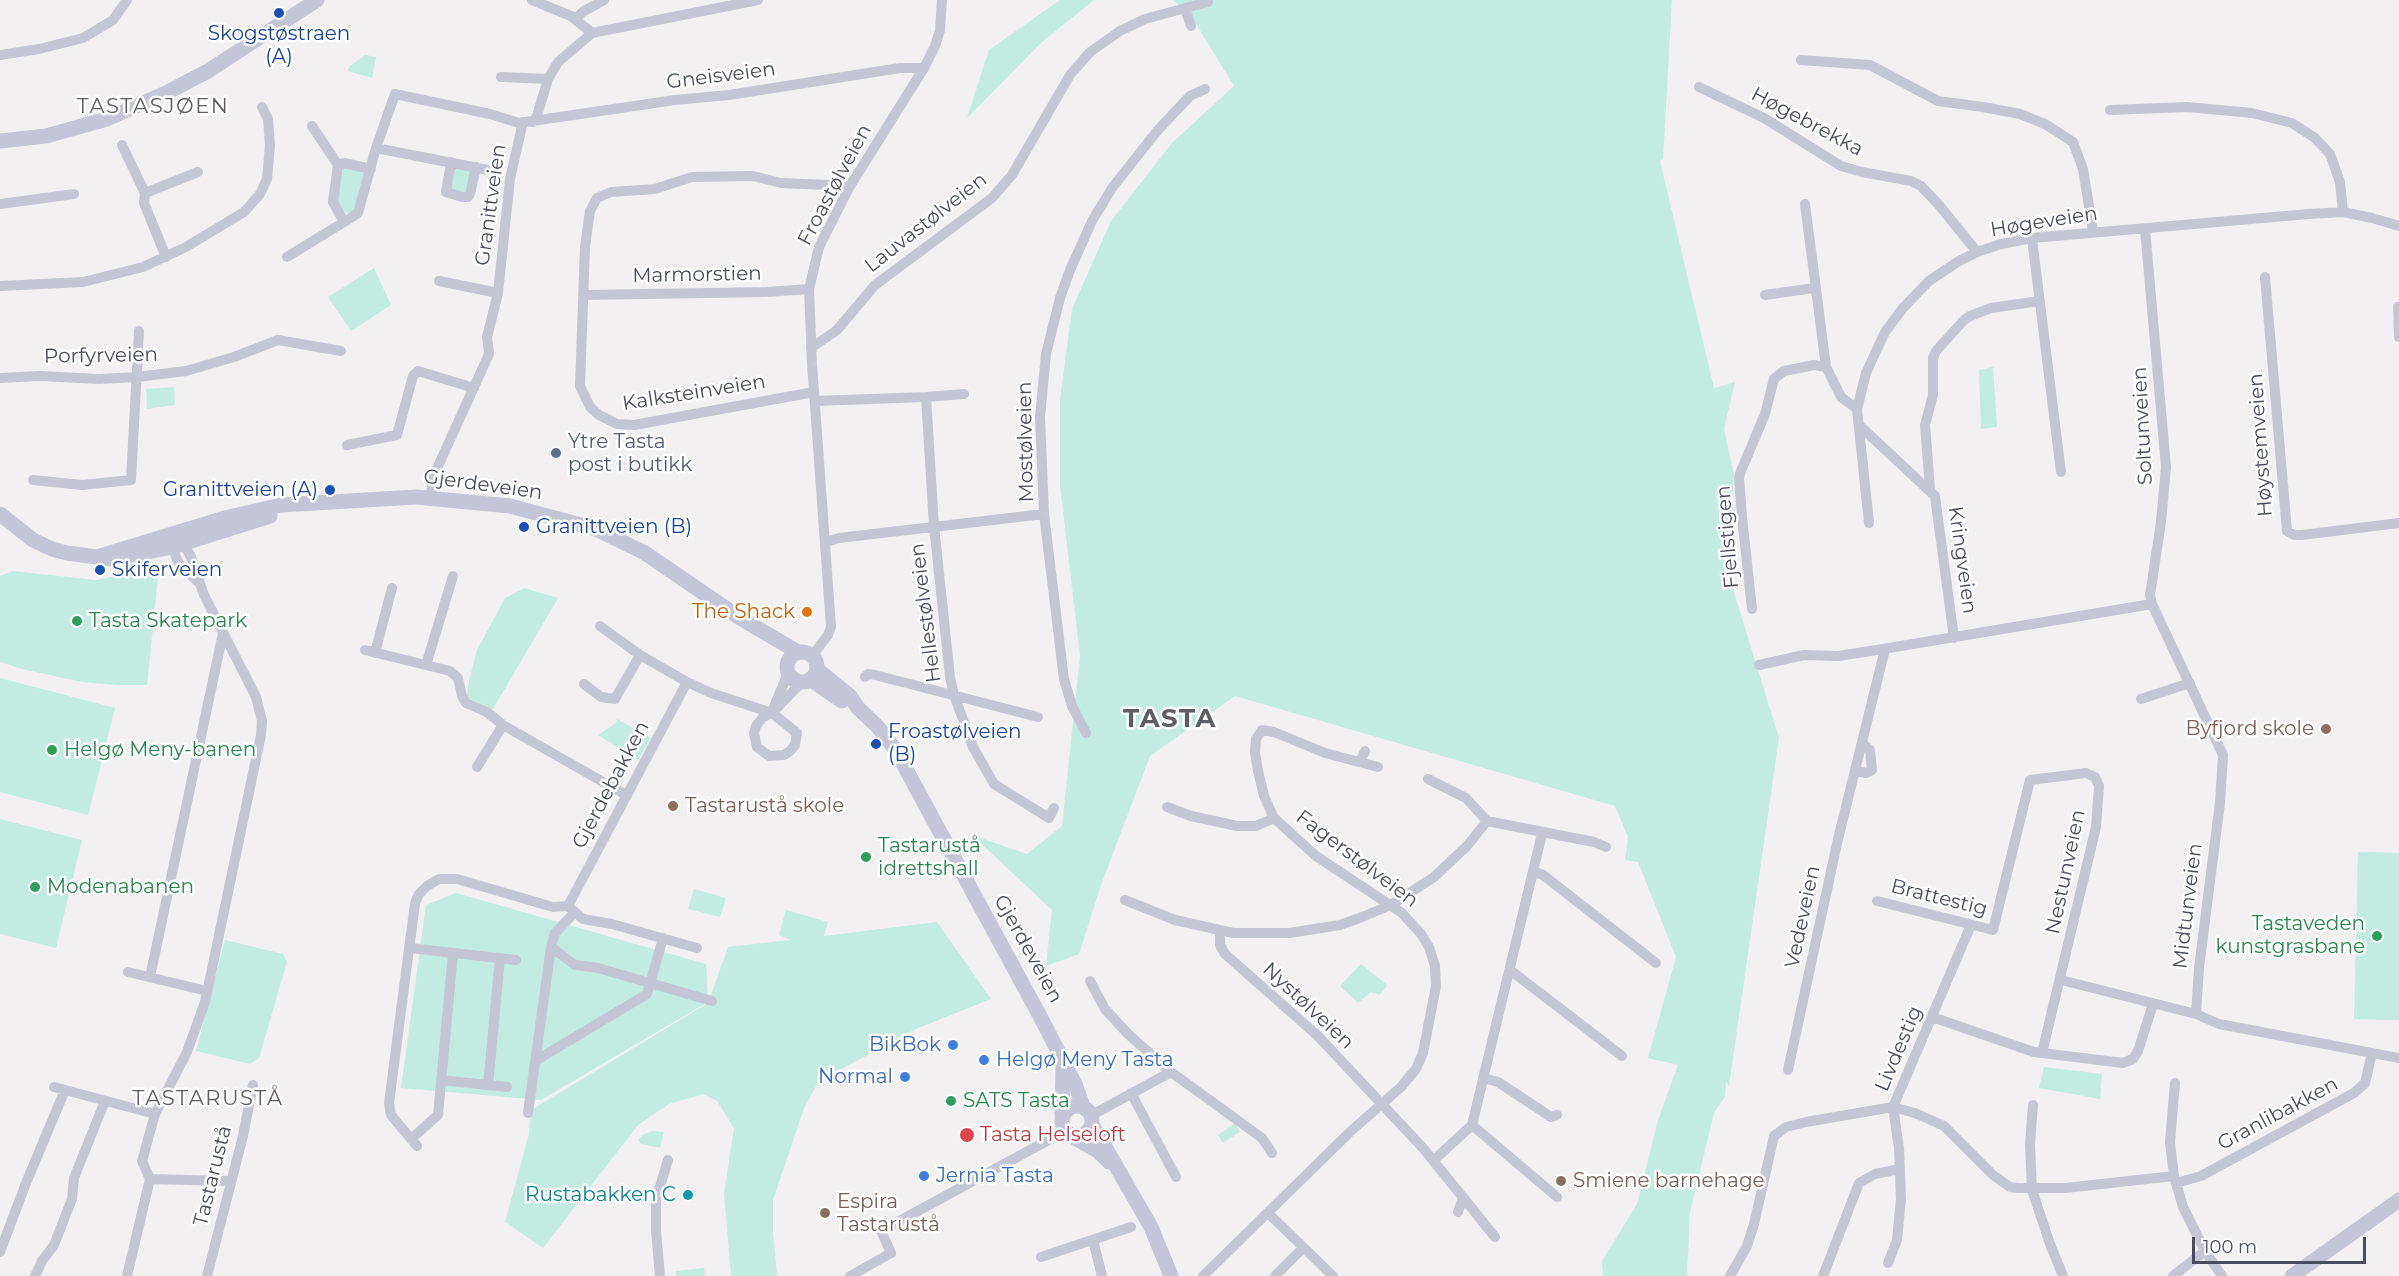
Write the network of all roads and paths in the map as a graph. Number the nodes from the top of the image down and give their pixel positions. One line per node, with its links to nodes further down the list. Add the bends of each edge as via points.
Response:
1 (127, 0): 12 (street, via 113,20 83,38)
2 (317, 0): 23 (main road, via 208,71 168,92 96,122 46,136)
3 (531, 0): 9 (street)
4 (604, 0): 9 (street)
5 (758, 0): 11 (street)
6 (942, 0): 14 (street, Froastølveien, via 938,38)
7 (1208, 2): 8 (street, Lauvastølveien)
8 (1185, 8): 10 (street); 58 (street, Lauvastølveien, via 1120,30 1090,52 1070,75 1012,175 992,198 875,285 837,330)
9 (575, 19): 11 (street)
10 (1191, 26)
11 (592, 33): 16 (street, Granittveien, via 568,52)
12 (0, 55)
13 (1801, 60): 41 (street, via 1870,65 1938,101 1983,106 2045,124 2073,142 2083,169)
14 (924, 68): 21 (street, Gneisveien, via 900,68); 32 (street, Froastølveien)
15 (501, 77): 16 (street)
16 (548, 79): 21 (street, Granittveien, via 537,116)
17 (1699, 87): 43 (street, Høgebrekka, via 1764,118 1841,166 1921,186)
18 (1205, 89): 75 (street, Mostølveien, via 1190,96 1157,131 1112,188 1091,223 1060,298 1041,389)
19 (262, 107): 44 (street, via 268,119 270,145 267,179 260,194 244,212)
20 (2110, 110): 37 (street, via 2187,107 2252,113 2292,123 2330,154 2340,182)
21 (528, 122): 25 (street, via 395,94); 51 (street, Granittveien, via 510,179)
22 (312, 126): 27 (street)
23 (0, 141)
24 (122, 145): 33 (street)
25 (376, 148): 26 (street); 29 (street)
26 (451, 162): 28 (street); 28 (street, via 446,192 462,197 470,194)
27 (338, 165): 29 (street); 38 (street, via 333,202)
28 (476, 167): 30 (street)
29 (370, 169): 38 (street, via 358,213)
30 (488, 170)
31 (198, 172): 33 (street)
32 (850, 186): 50 (street, Froastølveien, via 819,247); 52 (street, Kalksteinveien, via 781,183 753,176 692,177 655,189 603,194 590,211)
33 (145, 193): 44 (street, via 144,203)
34 (74, 194): 35 (street)
35 (0, 204)
36 (1805, 204): 49 (street)
37 (2343, 212): 39 (street, Høgeveien); 40 (street, Høgeveien)
38 (344, 222): 45 (street)
39 (2399, 226)
40 (2145, 229): 41 (street, Høgeveien); 83 (street, Soltunveien, via 2166,467)
41 (2093, 231): 42 (street, Høgeveien)
42 (2032, 238): 43 (street, Høgeveien); 54 (street)
43 (1977, 252): 67 (street, Høgeveien, via 1941,272 1903,308 1874,352)
44 (166, 257): 48 (street, via 103,279)
45 (287, 257)
46 (2265, 278): 77 (street, Høystemveien, via 2287,531 2302,535)
47 (439, 281): 51 (street, Granittveien)
48 (0, 286)
49 (1814, 288): 53 (street); 60 (street)
50 (809, 289): 52 (street, Marmorstien); 58 (street, Froastølveien)
51 (498, 292): 63 (street, Granittveien, via 487,337 489,354)
52 (584, 295): 65 (street, Kalksteinveien, via 580,386 590,407 617,424 634,425)
53 (1765, 295)
54 (2040, 302): 70 (street); 72 (street, Kringveien, via 1984,310 1964,320 1932,358 1933,395 1925,425)
55 (2398, 307): 57 (street)
56 (140, 331): 61 (street)
57 (2399, 337)
58 (811, 348): 65 (street, Froastølveien)
59 (341, 351): 61 (street, Porfyrveien, via 278,340 205,366)
60 (1826, 367): 67 (street, via 1841,397); 84 (street, Fjellstigen, via 1814,365 1784,371 1774,379 1766,414 1741,471)
61 (137, 377): 62 (street, Porfyrveien); 71 (street, via 131,480 82,485)
62 (0, 378)
63 (474, 388): 69 (street, via 418,371 413,376 396,435); 73 (street, Granittveien, via 434,475)
64 (964, 394): 66 (street)
65 (815, 396): 66 (street); 80 (street, Froastølveien)
66 (926, 397): 78 (street, Hellestølveien)
67 (1857, 409): 68 (street, Høgeveien)
68 (1860, 426): 72 (street, Kringveien); 76 (street, Høgeveien)
69 (347, 445)
70 (2061, 472)
71 (33, 480)
72 (1930, 489): 87 (street, Kringveien, via 1935,496)
73 (430, 498): 79 (main road, Gjerdeveien, via 302,505); 92 (main road, Gjerdeveien, via 510,506 596,529 660,561)
74 (0, 514): 79 (main road, Gjerdeveien, via 33,540 67,553 97,556)
75 (1044, 514): 78 (street, Hellestølveien); 102 (street, Mostølveien, via 1064,679)
76 (1869, 523)
77 (2399, 523)
78 (934, 526): 80 (street, Hellestølveien); 97 (street, Hellestølveien)
79 (177, 541): 86 (street, via 178,562 198,582)
80 (826, 542): 92 (street, Froastølveien, via 831,627)
81 (453, 576): 90 (street)
82 (392, 588): 90 (street, via 370,652)
83 (2152, 604): 87 (street); 95 (street, Soltunveien)
84 (1752, 609)
85 (600, 626): 89 (street)
86 (223, 633): 136 (street); 140 (street, via 256,697 262,721)
87 (1954, 638): 88 (street)
88 (1885, 649): 91 (street, via 1804,656); 103 (street, Vedeveien)
89 (640, 655): 94 (street); 96 (street, via 615,699 602,697)
90 (426, 665): 101 (street, via 450,671 458,678 466,702)
91 (1759, 665)
92 (802, 668): 99 (street, Froastølveien); 150 (main road, Gjerdeveien, via 858,708 886,736 908,770)
93 (864, 677): 97 (street, Hellestølveien, via 875,675)
94 (687, 682): 99 (street); 110 (street, Gjerdebakken)
95 (2190, 683): 98 (street); 111 (street, Soltunveien, via 2223,755)
96 (584, 684)
97 (954, 695): 100 (street, Hellestølveien); 113 (street, Hellestølveien, via 973,747 994,784 1049,818)
98 (2141, 699)
99 (772, 712): 99 (street, via 756,726 754,741 763,753 777,757 790,751 797,733)
100 (1038, 717)
101 (503, 725): 106 (street); 110 (street)
102 (1086, 733)
103 (1862, 743): 108 (street, Vedeveien); 108 (street, via 1870,750 1872,770)
104 (1365, 751): 105 (street)
105 (1360, 762): 107 (street, Fagerstølveien); 114 (street, Fagerstølveien, via 1262,730 1255,752 1264,796)
106 (477, 766)
107 (1378, 768)
108 (1854, 771): 151 (street, Vedeveien)
109 (1428, 779): 115 (street, via 1466,798)
110 (626, 795): 122 (street, Gjerdebakken)
111 (2220, 803): 143 (street, Midtunveien)
112 (1167, 807): 114 (street, via 1237,826 1256,826)
113 (1054, 808)
114 (1274, 818): 121 (street, Fagerstølveien, via 1316,856)
115 (1487, 821): 116 (street); 121 (street, via 1447,866)
116 (1542, 834): 117 (street); 118 (street)
117 (1606, 847)
118 (1533, 871): 133 (street, via 1544,875); 134 (street)
119 (1125, 900): 125 (street, via 1160,915)
120 (1877, 901): 123 (street, Brattestig)
121 (1391, 905): 125 (street, via 1340,925 1312,931); 163 (street, Fagerstølveien, via 1413,923 1429,946 1436,986 1423,1053 1416,1069)
122 (572, 909): 126 (street, via 583,919); 127 (street, Gjerdebakken, via 555,933); 128 (street, via 553,908 457,879 439,879 424,887 417,898)
123 (1971, 925): 124 (street, Brattestig); 144 (street, Livdestig)
124 (1993, 930): 137 (street, Nestunveien, via 2030,780 2086,772 2096,777 2096,827)
125 (1220, 931): 163 (street, Nystølveien, via 1225,954 1317,1035)
126 (663, 938): 129 (street); 139 (street)
127 (551, 947): 139 (street, via 575,965); 149 (street, Gjerdebakken)
128 (410, 948): 130 (street); 154 (street, via 389,1103 392,1115 414,1142 437,1118)
129 (697, 948)
130 (453, 953): 131 (street); 154 (street)
131 (500, 958): 132 (street); 157 (street)
132 (516, 960)
133 (1656, 963)
134 (1509, 970): 147 (street); 153 (street)
135 (128, 972): 136 (street)
136 (150, 977): 140 (street)
137 (2061, 980): 142 (street); 145 (street, Nestunveien)
138 (1090, 981): 152 (street, via 1115,1021)
139 (650, 983): 141 (street); 149 (street, via 646,994)
140 (207, 991): 167 (street, via 198,1026)
141 (712, 1000)
142 (2153, 1004): 143 (street); 145 (street, via 2138,1051 2128,1062)
143 (2196, 1014): 146 (street, via 2219,1024)
144 (1932, 1017): 145 (street); 165 (street, Livdestig)
145 (2042, 1053)
146 (2372, 1053): 148 (street); 180 (street, Granlibakken, via 2359,1090 2201,1176)
147 (1622, 1056)
148 (2399, 1058)
149 (535, 1061): 166 (street, Gjerdebakken)
150 (1063, 1061): 169 (main road, Gjerdeveien); 171 (main road, Gjerdeveien)
151 (1788, 1070)
152 (1171, 1072): 161 (street); 172 (street, via 1262,1138)
153 (1483, 1078): 168 (street, via 1498,1082 1551,1117); 170 (street)
154 (441, 1080): 157 (street)
155 (2175, 1083): 180 (street, via 2170,1142)
156 (253, 1085): 179 (street, Tastarustå)
157 (488, 1085): 158 (street)
158 (507, 1086)
159 (54, 1087): 160 (street)
160 (65, 1090): 162 (street); 192 (street)
161 (1131, 1094): 169 (street); 177 (street)
162 (105, 1101): 167 (street); 195 (street, via 74,1178 65,1218)
163 (1381, 1104): 174 (street); 186 (street, Fagerstølveien)
164 (2033, 1104): 181 (street)
165 (1893, 1107): 175 (street, Livdestig); 181 (street, Granlibakken, via 1944,1126 1993,1175 2010,1187); 205 (street, Granlibakken, via 1806,1122 1786,1127 1774,1136 1754,1224)
166 (528, 1113)
167 (155, 1114): 178 (street, via 142,1161)
168 (1557, 1115)
169 (1089, 1116): 171 (main road, via 1072,1106); 171 (main road, via 1086,1135); 176 (main road, Gjerdeveien)
170 (1472, 1125): 174 (street); 183 (street)
171 (1065, 1126): 176 (main road, Gjerdeveien); 199 (street, via 881,1230 891,1253)
172 (1272, 1152)
173 (668, 1160): 198 (street, via 656,1200)
174 (1434, 1160): 182 (street)
175 (1900, 1169): 194 (street, Livdestig, via 1900,1222); 206 (street, via 1875,1174 1859,1183)
176 (1118, 1171): 201 (main road, Gjerdeveien, via 1151,1227)
177 (1176, 1177)
178 (150, 1179): 179 (street); 196 (street)
179 (230, 1180): 197 (street, Tastarustå)
180 (2175, 1180): 181 (street, Granlibakken); 191 (street, via 2183,1208)
181 (2032, 1190): 207 (street)
182 (1464, 1197): 185 (street); 188 (street)
183 (1557, 1197)
184 (2399, 1200): 210 (main road)
185 (1458, 1212)
186 (1268, 1213): 190 (street); 202 (street, Fagerstølveien)
187 (1131, 1227): 189 (street)
188 (1495, 1237)
189 (1093, 1240): 193 (street); 200 (street)
190 (1303, 1248): 203 (street); 204 (street)
191 (2205, 1251): 208 (street); 209 (street)
192 (0, 1252)
193 (1041, 1257)
194 (1888, 1263)
195 (35, 1276)
196 (128, 1276)
197 (207, 1276)
198 (660, 1276)
199 (850, 1276)
200 (1102, 1276)
201 (1171, 1276)
202 (1203, 1276)
203 (1275, 1276)
204 (1333, 1276)
205 (1730, 1276)
206 (1823, 1276)
207 (2063, 1276)
208 (2173, 1276)
209 (2222, 1276)
210 (2292, 1276)

